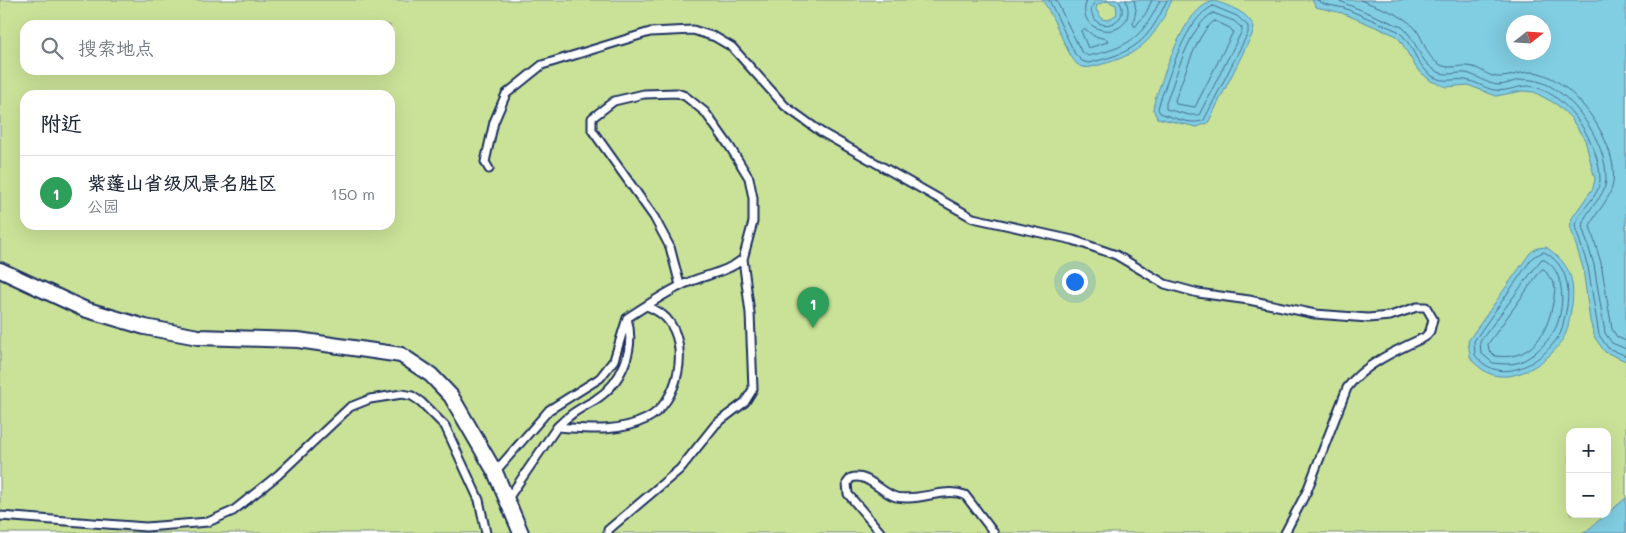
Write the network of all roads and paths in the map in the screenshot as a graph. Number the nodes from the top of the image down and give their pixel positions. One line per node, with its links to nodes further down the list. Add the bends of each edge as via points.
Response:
1 (489, 169): 16 (lane, via 485,162 494,122 506,94 535,70 650,32 693,30 732,47 785,106 821,132 973,218 1073,240 1116,255 1165,284 1198,292 1307,313 1368,318 1426,307 1433,319 1425,336 1373,365 1347,388 1307,491)
2 (744, 259): 4 (lane, via 718,273); 4 (lane, via 753,222 751,187 740,162 705,112 677,93 644,94 614,101 592,118 592,130 654,217 670,248); 13 (lane, via 753,388 745,402 716,424 680,469 634,506)
3 (0, 270): 8 (street, via 84,309 144,327 198,337 298,340 401,355 431,375 451,396)
4 (680, 285): 5 (lane)
5 (647, 306): 6 (lane); 7 (lane, via 667,319 677,339 680,364 675,385 663,404 649,418 612,430)
6 (627, 318): 7 (lane, via 631,346 620,373 606,391 572,412); 8 (lane, via 614,360 600,378 549,410)
7 (557, 427): 9 (lane)
8 (495, 472): 9 (street)
9 (507, 500): 12 (street)
10 (0, 516): 11 (lane, via 146,527 214,520 233,511 263,487 350,407 370,399 402,394 421,402 445,426 479,500)
11 (486, 533)
12 (521, 533)
13 (608, 533)
14 (881, 533): 15 (lane, via 848,494 847,483 851,478 862,477 895,496 920,497 950,492 965,495)
15 (994, 533)
16 (1285, 533)

